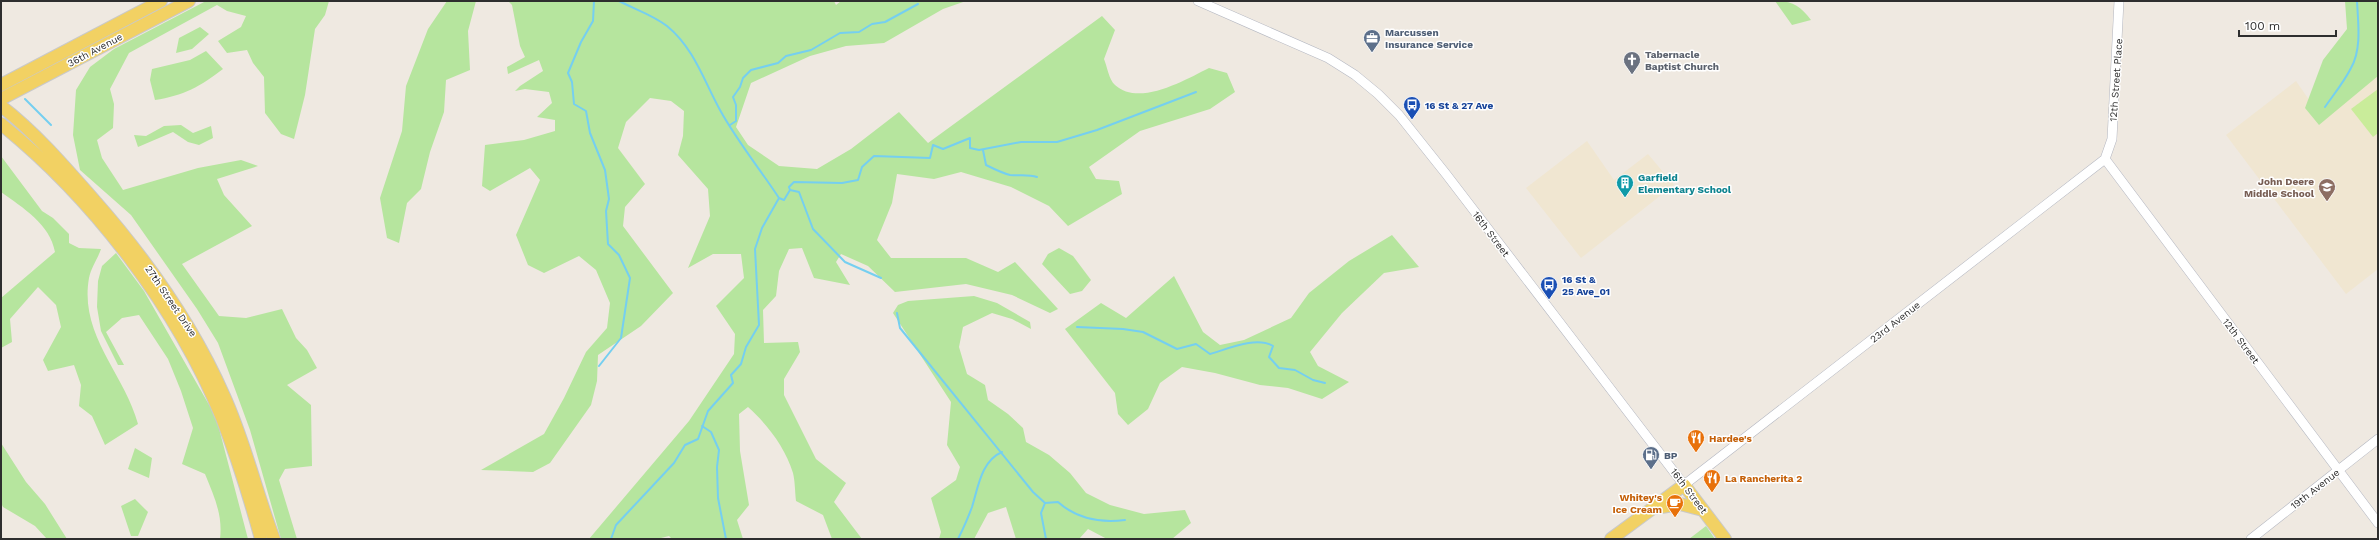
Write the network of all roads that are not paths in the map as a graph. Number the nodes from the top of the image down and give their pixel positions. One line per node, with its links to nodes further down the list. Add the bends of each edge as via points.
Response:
1 (161, 1): 5 (main road, 36th Avenue)
2 (189, 1): 6 (main road, 36th Avenue)
3 (1198, 1): 14 (street, 16th Street, via 1328,58 1378,94 1399,115 1446,174)
4 (2120, 1): 11 (street, 12th Street Place, via 2112,139)
5 (5, 82)
6 (22, 89): 7 (main road, 36th Avenue); 9 (main road, via 13,96 11,103)
7 (1, 99)
8 (1, 106): 9 (main road, 27th Street Drive)
9 (18, 119): 19 (main road, 27th Street Drive, via 56,156 108,215 182,314 225,396)
10 (1, 124): 18 (main road, 27th Street Drive, via 40,157 102,225 172,320 222,419)
11 (2105, 158): 13 (street, 12th Street); 14 (street, 23rd Avenue)
12 (2378, 439): 13 (street, 19th Avenue)
13 (2339, 470): 17 (street, 12th Street); 22 (street, 19th Avenue)
14 (1684, 485): 15 (main road); 16 (main road, 16th Street)
15 (1650, 509): 16 (main road, via 1680,504); 20 (main road)
16 (1703, 510): 21 (main road, 16th Street)
17 (2378, 523)
18 (261, 539)
19 (274, 539)
20 (1611, 539)
21 (1725, 539)
22 (2251, 539)

